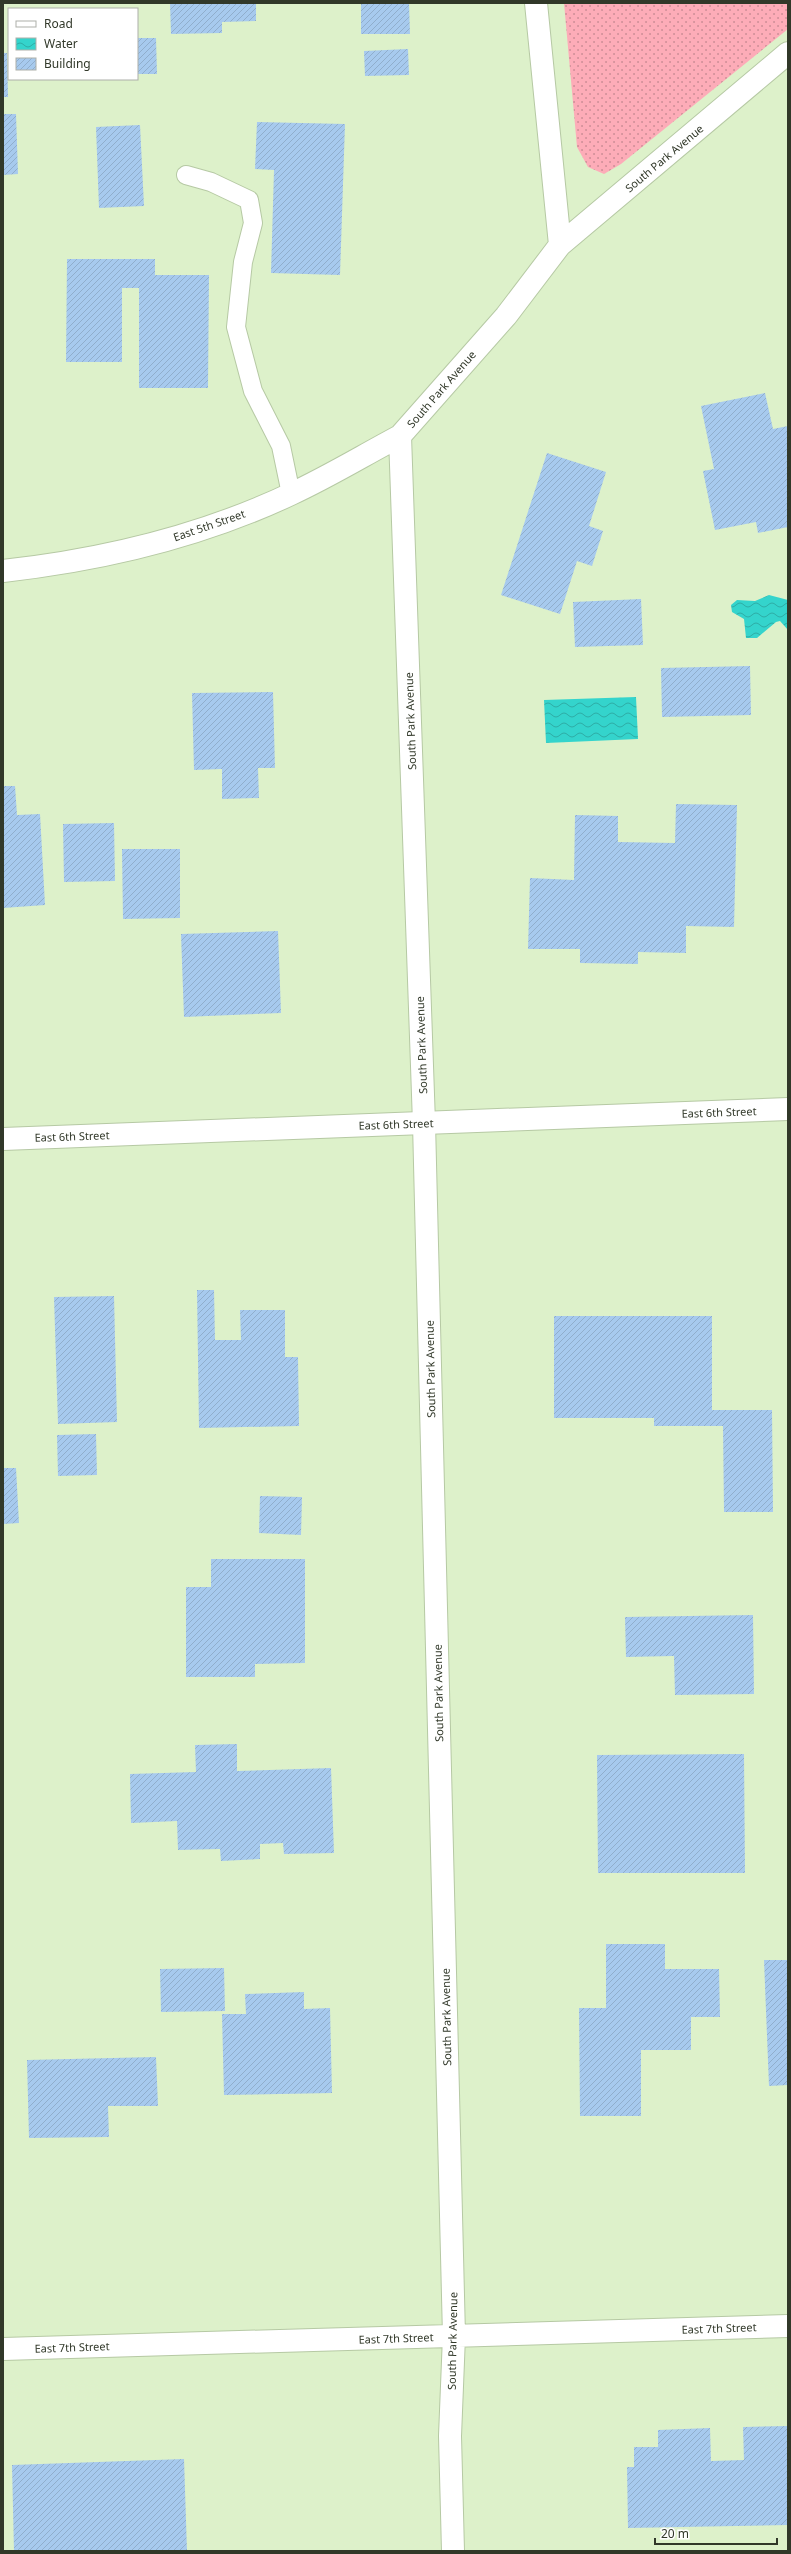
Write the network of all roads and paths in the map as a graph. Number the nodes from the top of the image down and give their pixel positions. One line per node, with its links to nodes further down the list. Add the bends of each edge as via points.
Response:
1 (536, 3): 4 (street)
2 (788, 53): 4 (street, South Park Avenue)
3 (186, 175): 6 (lane, via 211,182 249,200 253,224 243,262 236,327 253,391 281,446)
4 (560, 245): 5 (street, South Park Avenue, via 506,316)
5 (400, 436): 6 (street, East 5th Street); 9 (street, South Park Avenue)
6 (290, 494): 7 (street, East 5th Street, via 214,525 141,548)
7 (3, 571)
8 (788, 1109): 9 (street, East 6th Street)
9 (424, 1123): 10 (street, East 6th Street); 12 (street, South Park Avenue)
10 (3, 1139)
11 (788, 2326): 12 (street, East 7th Street)
12 (454, 2336): 13 (street, East 7th Street); 14 (street, South Park Avenue, via 450,2436)
13 (3, 2349)
14 (453, 2551)

